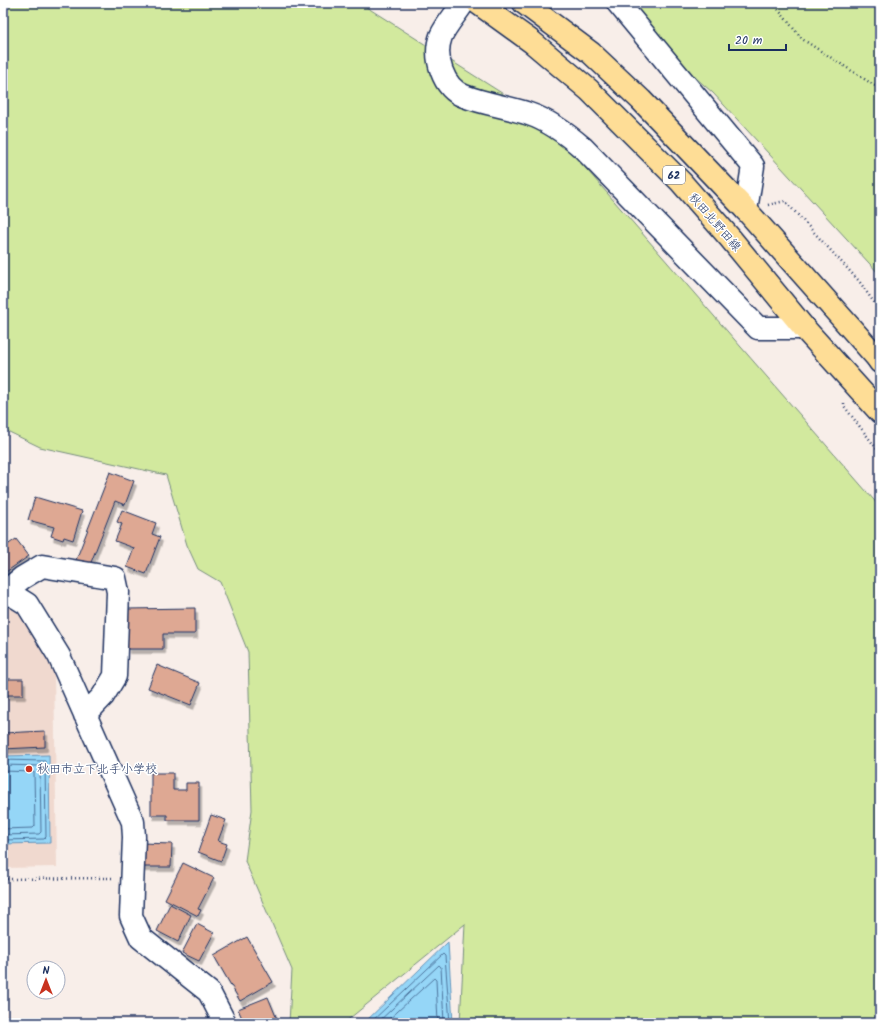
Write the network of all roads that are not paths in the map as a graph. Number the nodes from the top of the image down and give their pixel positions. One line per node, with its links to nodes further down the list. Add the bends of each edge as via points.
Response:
1 (463, 3): 6 (street, via 438,45 443,76 453,89 464,96 530,114 568,135 758,328)
2 (478, 3): 6 (main road, 秋田北野田線 / 62, via 532,42 589,90 630,130 681,182)
3 (524, 3): 5 (main road, 62, via 591,53 641,100)
4 (618, 3): 5 (street, via 753,166)
5 (746, 210): 7 (main road, 62)
6 (804, 328): 8 (main road, 秋田北野田線 / 62)
7 (879, 360)
8 (880, 412)
9 (5, 590): 10 (street, via 27,604 59,656); 10 (street, via 42,566 115,578 118,592 115,676 103,696)
10 (85, 714): 11 (street, via 133,822 131,916 141,938 209,992)
11 (224, 1023)

